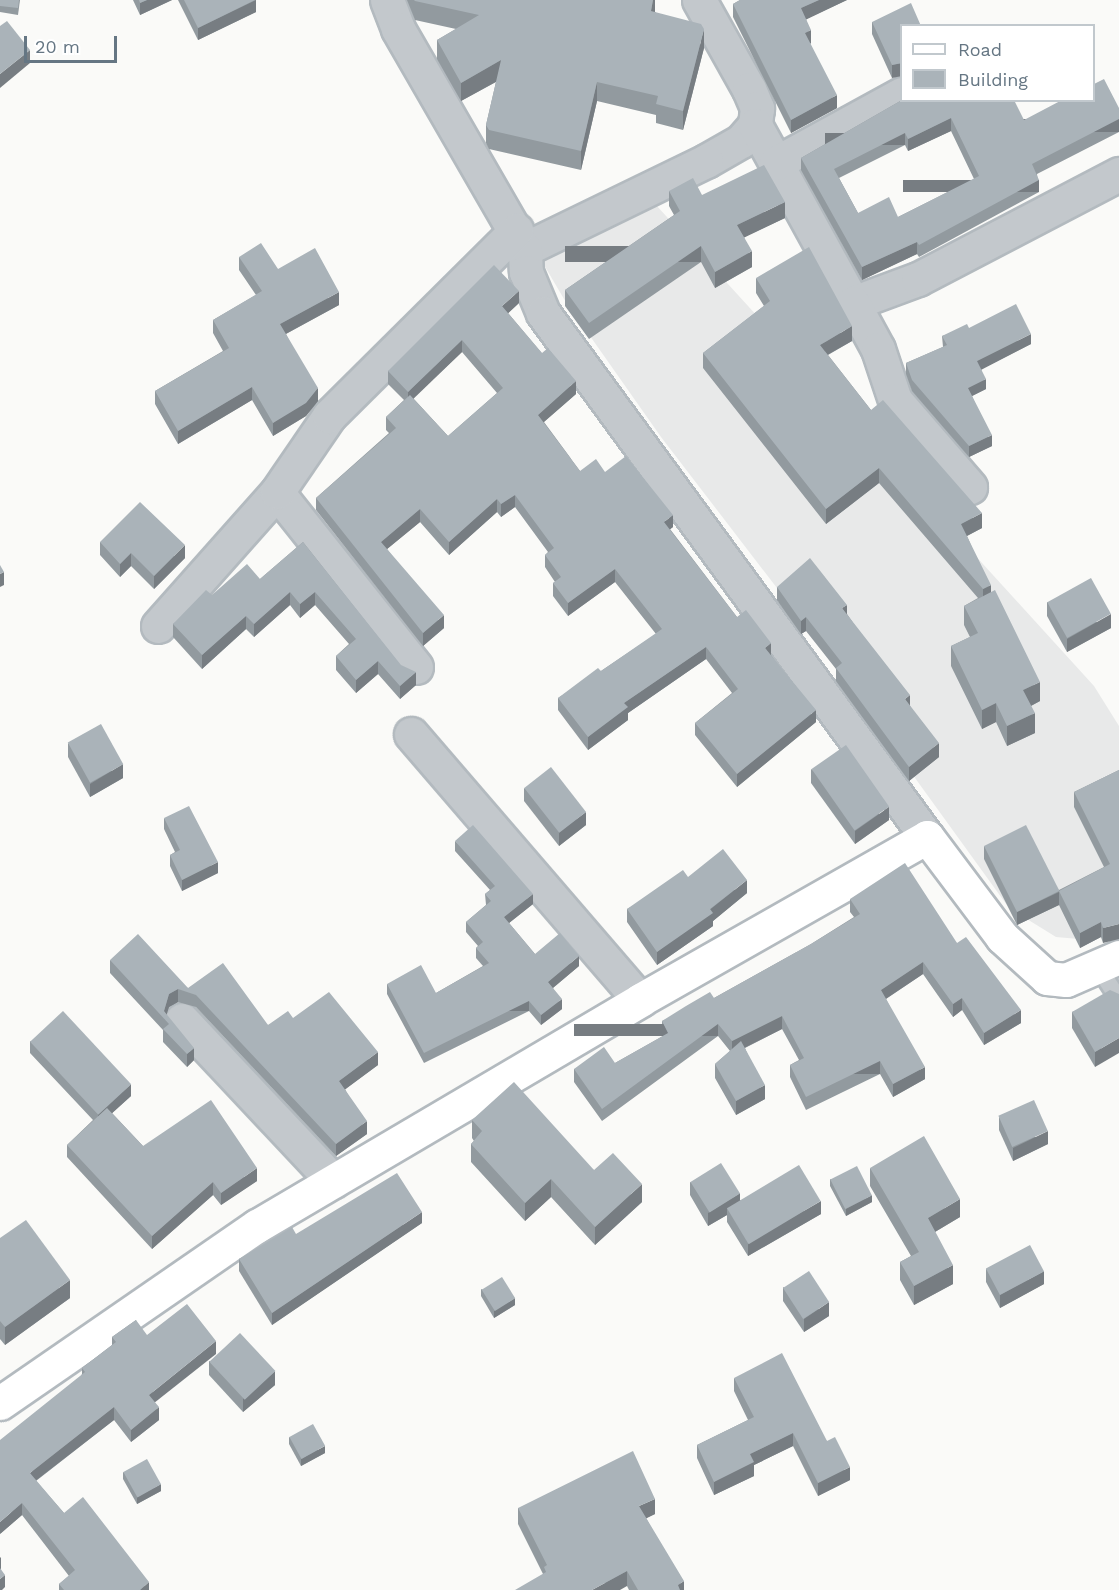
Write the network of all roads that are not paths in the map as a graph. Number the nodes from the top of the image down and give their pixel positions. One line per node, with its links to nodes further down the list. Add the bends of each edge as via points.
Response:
1 (387, 0): 7 (street, via 398,29)
2 (699, 0): 4 (street, via 749,89 756,108)
3 (900, 95): 5 (street)
4 (755, 125): 5 (street); 7 (street, via 741,141 706,161)
5 (776, 163): 8 (street)
6 (1119, 174): 8 (street, via 918,279)
7 (520, 239): 10 (street, via 329,416); 14 (street, via 526,272 543,313 708,544)
8 (853, 303): 9 (street, via 878,349 894,400)
9 (970, 487)
10 (276, 492): 11 (street); 12 (street)
11 (158, 626)
12 (416, 667)
13 (411, 734): 17 (street)
14 (927, 837): 15 (street, via 1002,937 1047,978 1066,980); 17 (street)
15 (1109, 962): 16 (lane)
16 (1119, 999)
17 (640, 1000): 19 (street)
18 (182, 1020): 19 (street)
19 (333, 1181): 20 (street, via 131,1310)
20 (0, 1403)

